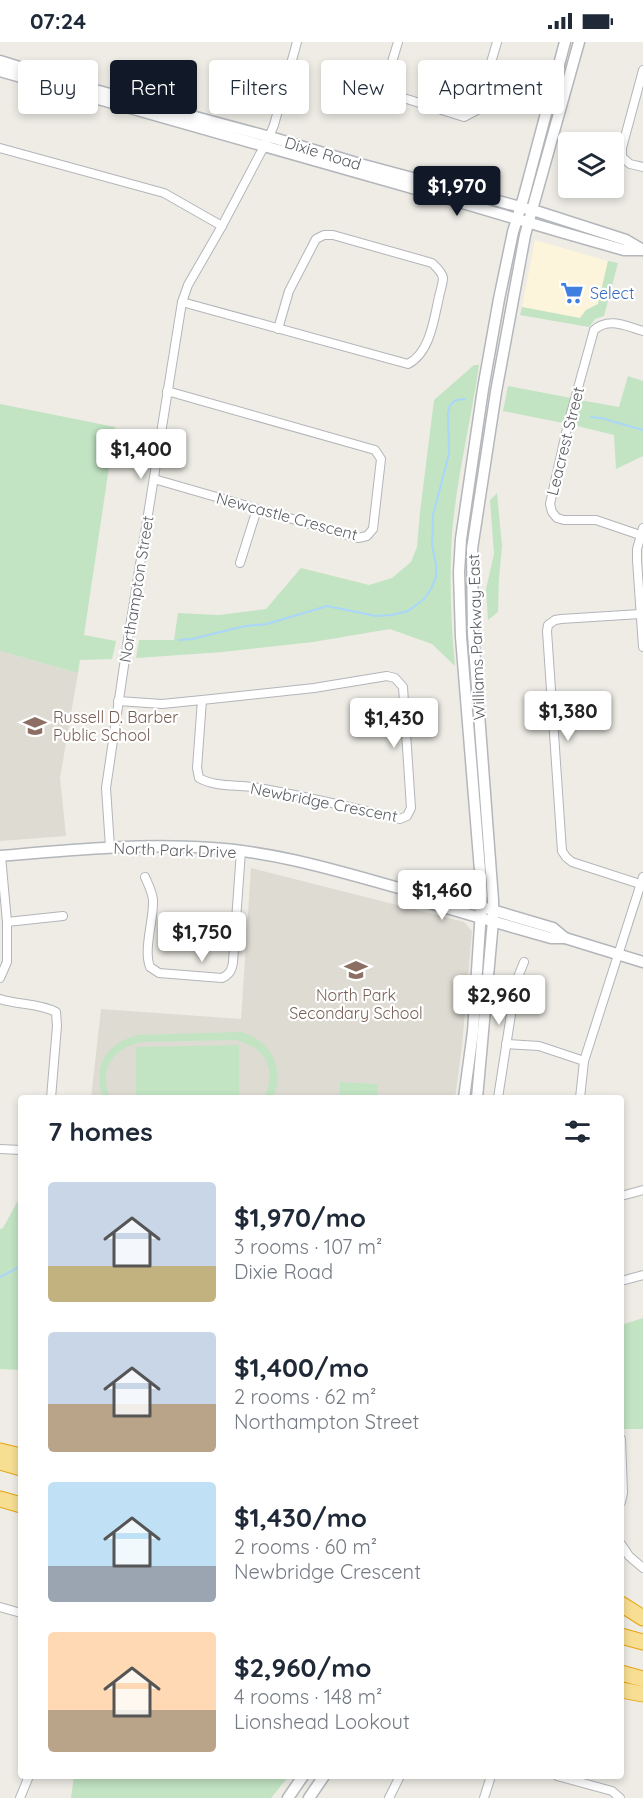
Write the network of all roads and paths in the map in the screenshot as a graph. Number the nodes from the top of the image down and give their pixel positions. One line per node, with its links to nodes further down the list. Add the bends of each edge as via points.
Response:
1 (297, 42): 9 (street, Northampton Street)
2 (398, 42): 3 (street, via 385,85 391,94 464,117 477,110)
3 (497, 42)
4 (566, 42): 12 (main road, Williams Parkway East)
5 (579, 42): 12 (main road, Williams Parkway East)
6 (0, 61): 9 (main road, Dixie Road)
7 (0, 71): 9 (main road, Dixie Road)
8 (643, 72): 11 (street, via 622,157)
9 (267, 142): 12 (main road, Dixie Road); 13 (main road, Dixie Road); 14 (street, Northampton Street)
10 (0, 148): 14 (street, via 164,193)
11 (643, 167)
12 (526, 208): 13 (main road, Williams Parkway East); 13 (main road, Dixie Road, via 626,240 643,250 624,250)
13 (523, 221): 32 (main road, Williams Parkway East, via 499,299 459,572); 34 (main road, Williams Parkway East, via 472,549 473,634)
14 (222, 226): 15 (street, Northampton Street)
15 (182, 302): 16 (street); 18 (street, Northampton Street)
16 (278, 329): 16 (street, via 408,364 420,354 431,332 443,278 432,263 324,235 316,239 290,291)
17 (643, 331): 21 (street, Leacrest Street, via 612,322 594,330 549,504 557,518 596,520)
18 (167, 391): 19 (street, Northampton Street); 20 (street, Newcastle Crescent, via 371,448 381,459 373,529 367,536 358,538)
19 (154, 479): 20 (street, Newcastle Crescent); 26 (street, Northampton Street)
20 (257, 509): 22 (street)
21 (642, 531): 23 (street, via 637,560)
22 (240, 563)
23 (640, 614): 24 (street); 31 (street, via 555,620 547,631 562,851 572,862)
24 (643, 647)
25 (202, 700): 25 (street, Newbridge Crescent, via 395,678 403,687 411,808 407,816 400,819 255,787 208,783 199,778); 26 (street, Newbridge Crescent, via 162,704)
26 (118, 701): 27 (street, Northampton Street, via 106,788)
27 (110, 847): 28 (main road, North Park Drive); 29 (main road, North Park Drive)
28 (241, 852): 30 (street, via 232,970 222,978 159,973 150,967 153,901); 32 (main road, North Park Drive, via 272,856 417,893 430,903)
29 (0, 856): 35 (street)
30 (145, 877)
31 (642, 882): 36 (street)
32 (482, 912): 34 (main road, North Park Drive); 44 (main road, Williams Parkway East)
33 (63, 916): 35 (street)
34 (493, 916): 36 (main road, North Park Drive, via 551,938 564,938); 45 (main road, Williams Parkway East)
35 (7, 922): 39 (street, via 7,962)
36 (618, 954): 38 (main road, North Park Drive); 42 (street)
37 (524, 962): 41 (street, via 516,982)
38 (643, 962)
39 (0, 978)
40 (0, 999): 43 (street, via 48,1007 56,1012)
41 (506, 1044): 42 (street, via 539,1046); 46 (street)
42 (584, 1060): 47 (street)
43 (51, 1095)
44 (464, 1095)
45 (477, 1095)
46 (498, 1095)
47 (580, 1095)
48 (0, 1149): 49 (street)
49 (18, 1150)
50 (643, 1190): 51 (street)
51 (624, 1195)
52 (643, 1275): 53 (street)
53 (624, 1280)
54 (0, 1451): 55 (highway)
55 (18, 1455)
56 (0, 1462): 57 (highway)
57 (18, 1467)
58 (0, 1499): 59 (highway)
59 (18, 1504)
60 (624, 1548): 61 (street)
61 (643, 1568)
62 (624, 1606): 65 (highway)
63 (0, 1607): 64 (street)
64 (18, 1612)
65 (643, 1618)
66 (624, 1637): 67 (highway)
67 (643, 1642)
68 (624, 1674): 69 (highway)
69 (643, 1679)
70 (624, 1691): 71 (highway)
71 (643, 1694)
72 (28, 1779): 78 (street)
73 (301, 1779): 79 (main road)
74 (322, 1779): 80 (main road)
75 (398, 1779): 81 (street)
76 (490, 1779): 82 (street)
77 (568, 1779): 83 (street, via 612,1791)
78 (20, 1798)
79 (288, 1798)
80 (309, 1798)
81 (389, 1798)
82 (484, 1798)
83 (620, 1798)

